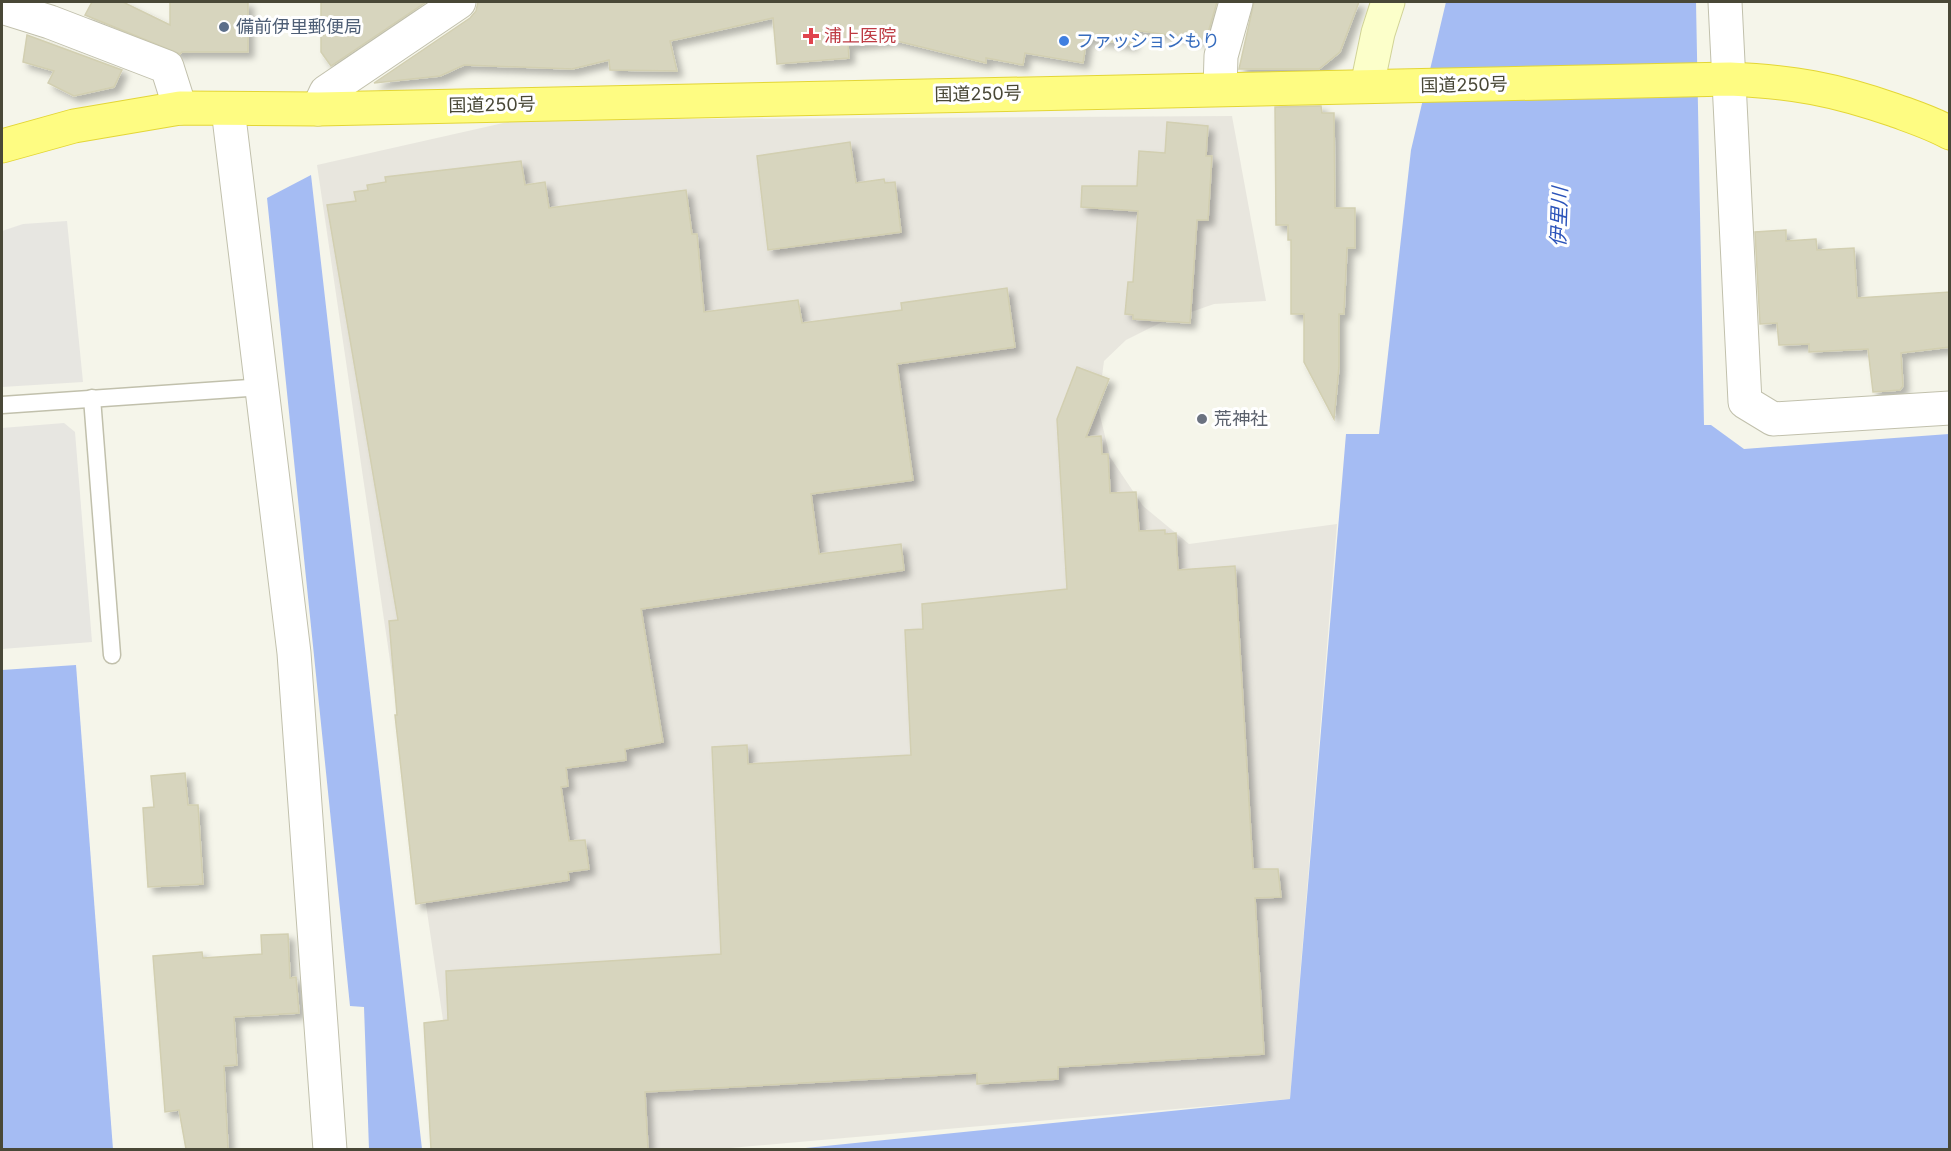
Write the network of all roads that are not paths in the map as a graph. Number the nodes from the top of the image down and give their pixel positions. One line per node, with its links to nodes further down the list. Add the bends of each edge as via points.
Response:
1 (459, 2): 10 (street, via 326,92)
2 (1236, 2): 8 (street, via 1221,56)
3 (1388, 2): 7 (main road, via 1378,33)
4 (1725, 2): 6 (street)
5 (2, 7): 9 (street, via 167,67)
6 (1715, 80): 7 (highway, 国道250号); 12 (highway, 国道250号, via 1788,82 1843,92); 17 (street, via 1745,402 1773,419)
7 (1382, 86): 8 (highway, 国道250号)
8 (1220, 89): 10 (highway, 国道250号)
9 (180, 108): 11 (highway, 国道250号); 13 (highway, 国道250号, via 74,126)
10 (318, 109): 11 (highway, 国道250号)
11 (228, 110): 14 (street)
12 (1950, 133)
13 (2, 147)
14 (262, 387): 15 (lane); 19 (street, via 294,653)
15 (92, 398): 16 (lane); 18 (lane)
16 (2, 405)
17 (1950, 408)
18 (112, 655)
19 (330, 1149)

